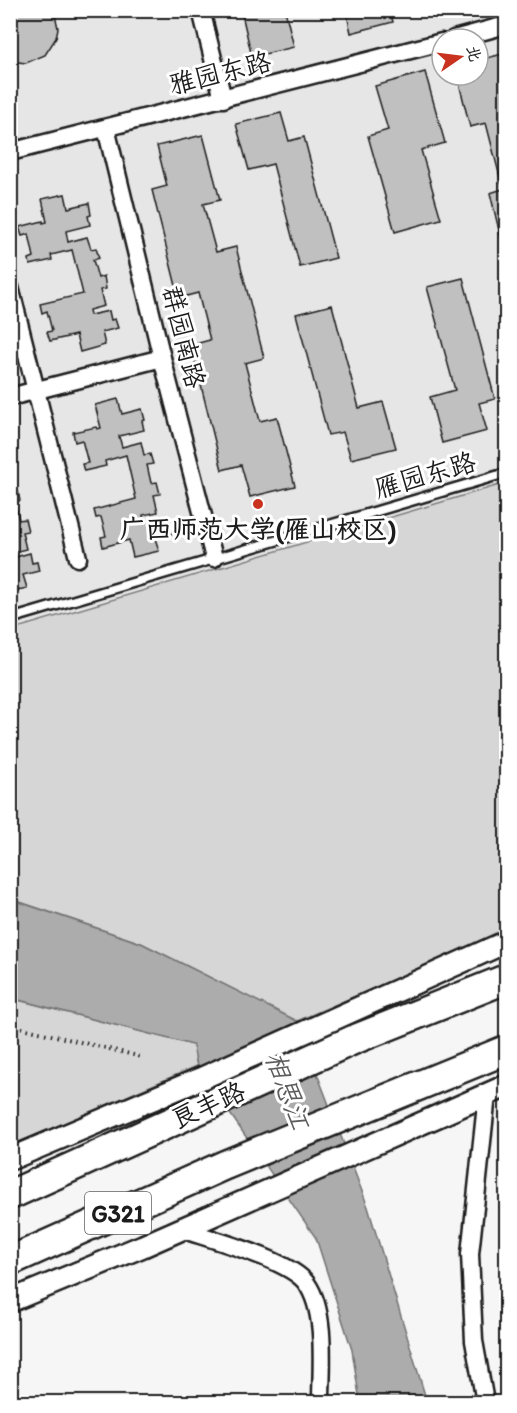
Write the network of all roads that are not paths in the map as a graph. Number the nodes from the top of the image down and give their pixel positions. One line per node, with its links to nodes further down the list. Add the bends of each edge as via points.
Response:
1 (201, 10): 5 (street)
2 (507, 26): 3 (street)
3 (490, 30)
4 (430, 45): 5 (street, 雅园东路)
5 (223, 99): 6 (street, 雅园东路)
6 (106, 128): 7 (street, 雅园东路); 9 (street, 群园南路)
7 (10, 152)
8 (10, 287): 10 (street)
9 (162, 358): 10 (street); 14 (street, 群园南路)
10 (36, 391): 11 (street); 13 (street)
11 (10, 397)
12 (507, 473): 14 (lane, 雁园东路)
13 (78, 558)
14 (214, 558): 15 (lane, 雁园东路)
15 (10, 619)
16 (507, 942): 18 (street)
17 (507, 979): 18 (highway, 良丰路 / G321)
18 (348, 1027): 21 (highway, 良丰路 / G321)
19 (507, 1050): 26 (highway, G321, via 225,1165)
20 (507, 1086): 22 (street)
21 (204, 1092): 23 (street); 24 (highway, 良丰路 / G321)
22 (487, 1095): 25 (street); 29 (street, via 471,1254 474,1341)
23 (10, 1159)
24 (10, 1195)
25 (181, 1228): 27 (street); 28 (street, via 291,1269 307,1284 321,1334)
26 (10, 1261)
27 (10, 1301)
28 (321, 1402)
29 (485, 1402)

